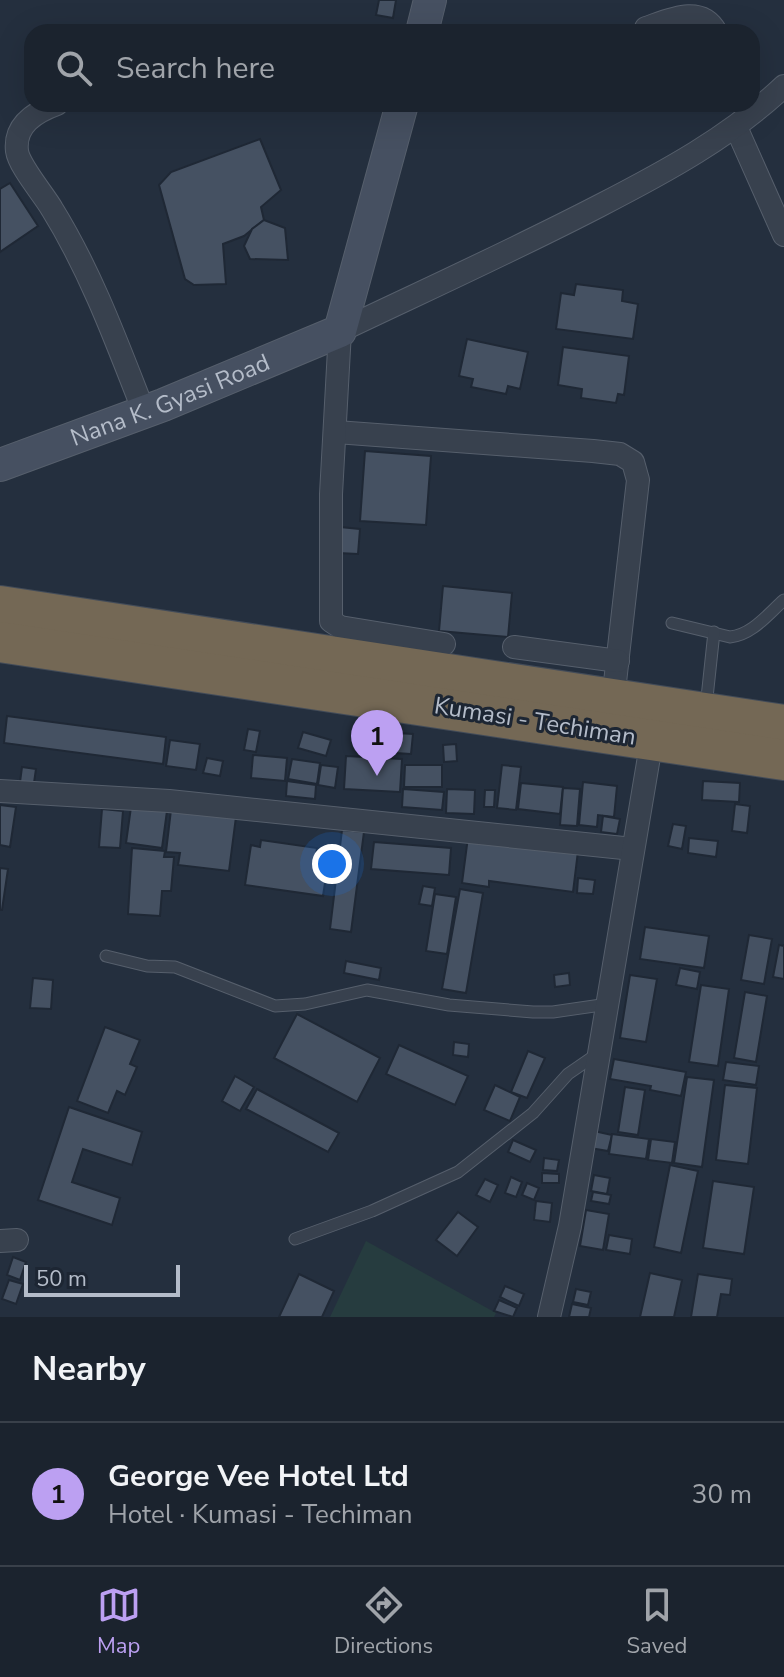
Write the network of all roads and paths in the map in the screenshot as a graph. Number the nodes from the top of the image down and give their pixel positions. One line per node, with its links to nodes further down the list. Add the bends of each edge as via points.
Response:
1 (430, 0): 2 (street)
2 (424, 24)
3 (658, 24): 4 (street, via 694,15)
4 (710, 24)
5 (784, 86): 6 (street)
6 (760, 104)
7 (42, 112): 12 (street, via 25,121 17,136 17,155 54,211 103,309)
8 (400, 112): 11 (street)
9 (743, 116): 10 (street); 11 (street, via 642,184)
10 (784, 235)
11 (340, 331): 12 (street, Nana K. Gyasi Road); 13 (street)
12 (144, 412): 14 (street, Nana K. Gyasi Road)
13 (336, 432): 20 (street, via 331,621 340,627); 22 (street, via 593,451 620,454 633,462 638,480)
14 (0, 465)
15 (784, 600): 18 (lane, via 739,636)
16 (0, 606): 23 (highway)
17 (672, 623): 18 (lane)
18 (714, 632): 24 (lane)
19 (0, 642): 26 (highway, Kumasi - Techiman)
20 (444, 644)
21 (514, 647): 22 (street)
22 (618, 661): 23 (street)
23 (613, 700): 24 (highway)
24 (706, 714): 25 (highway)
25 (784, 725)
26 (652, 739): 27 (highway, Kumasi - Techiman); 29 (street)
27 (784, 760)
28 (0, 791): 29 (street, via 169,801)
29 (633, 849): 31 (street)
30 (106, 956): 31 (lane, via 175,967 275,1006 367,990 449,1005 533,1012)
31 (609, 1004): 32 (street)
32 (600, 1051): 33 (lane, via 458,1172); 34 (street)
33 (295, 1239)
34 (549, 1317)

